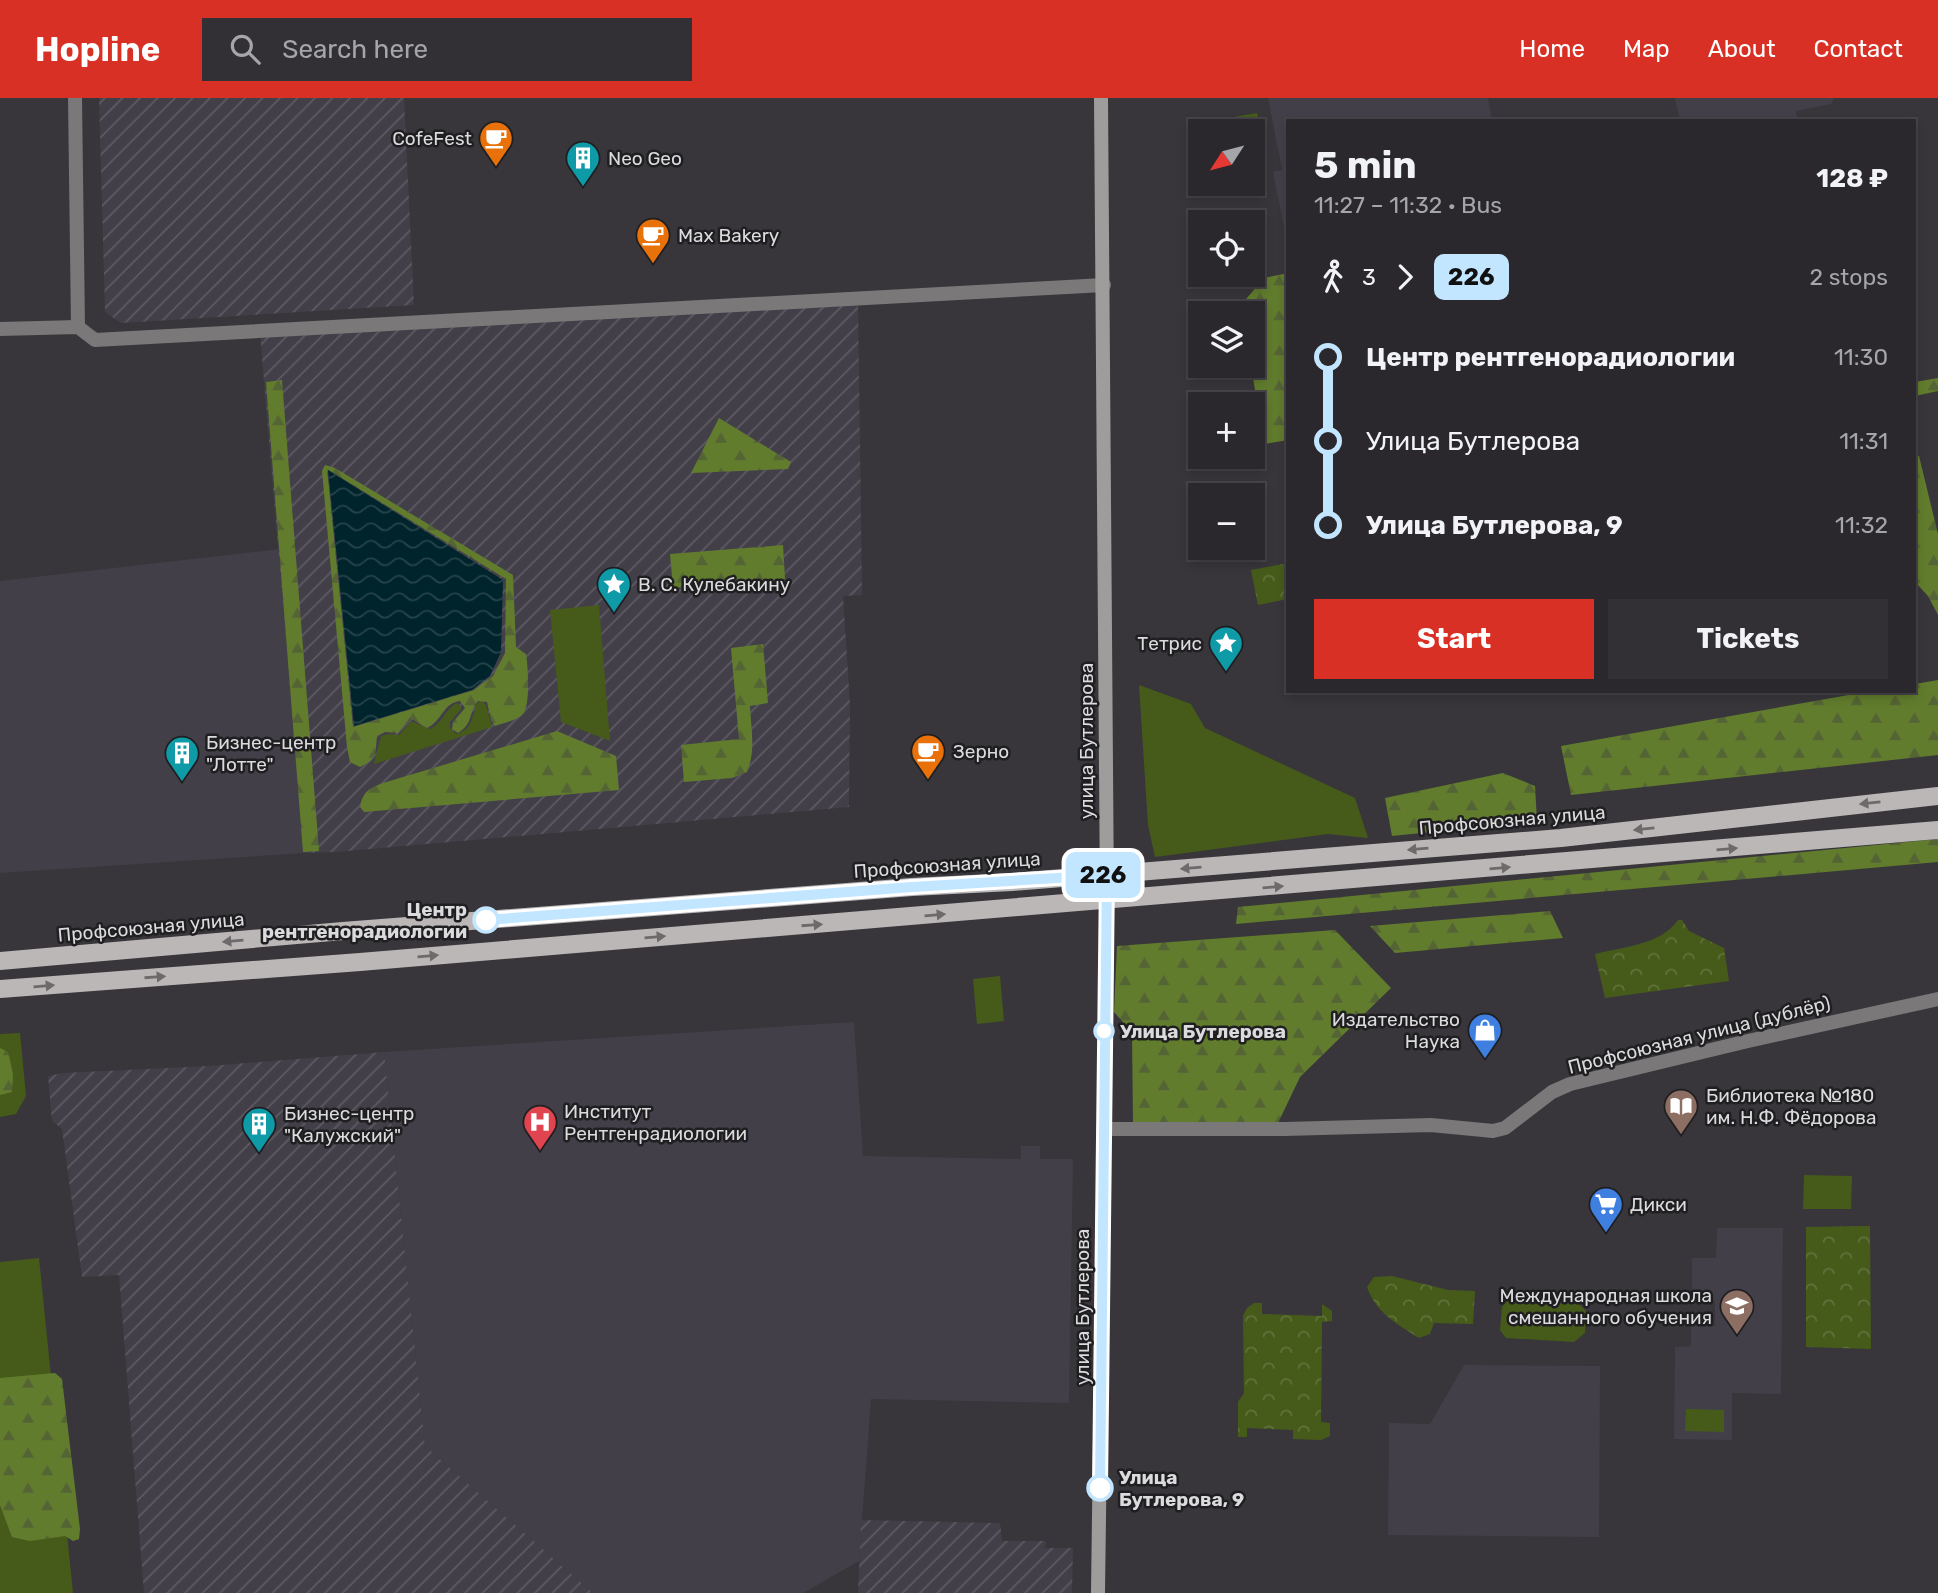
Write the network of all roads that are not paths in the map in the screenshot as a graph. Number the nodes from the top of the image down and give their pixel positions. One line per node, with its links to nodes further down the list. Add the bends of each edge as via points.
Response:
1 (75, 98): 4 (street)
2 (1101, 98): 3 (street, улица Бутлерова)
3 (1104, 285): 4 (street, via 95,340); 8 (street, улица Бутлерова)
4 (78, 327): 5 (street)
5 (0, 329)
6 (1938, 796): 8 (main road, Профсоюзная улица, one-way to 8, via 1561,838)
7 (1938, 830): 9 (main road, one-way to 7)
8 (1107, 875): 9 (street, улица Бутлерова); 10 (main road, Профсоюзная улица, one-way to 10)
9 (1107, 901): 11 (main road, one-way to 9); 13 (street, улица Бутлерова)
10 (0, 961)
11 (0, 989)
12 (1938, 999): 13 (street, Профсоюзная улица (дублёр), via 1570,1084 1505,1128 1493,1131 1431,1125)
13 (1103, 1129): 14 (street, улица Бутлерова)
14 (1098, 1593)

